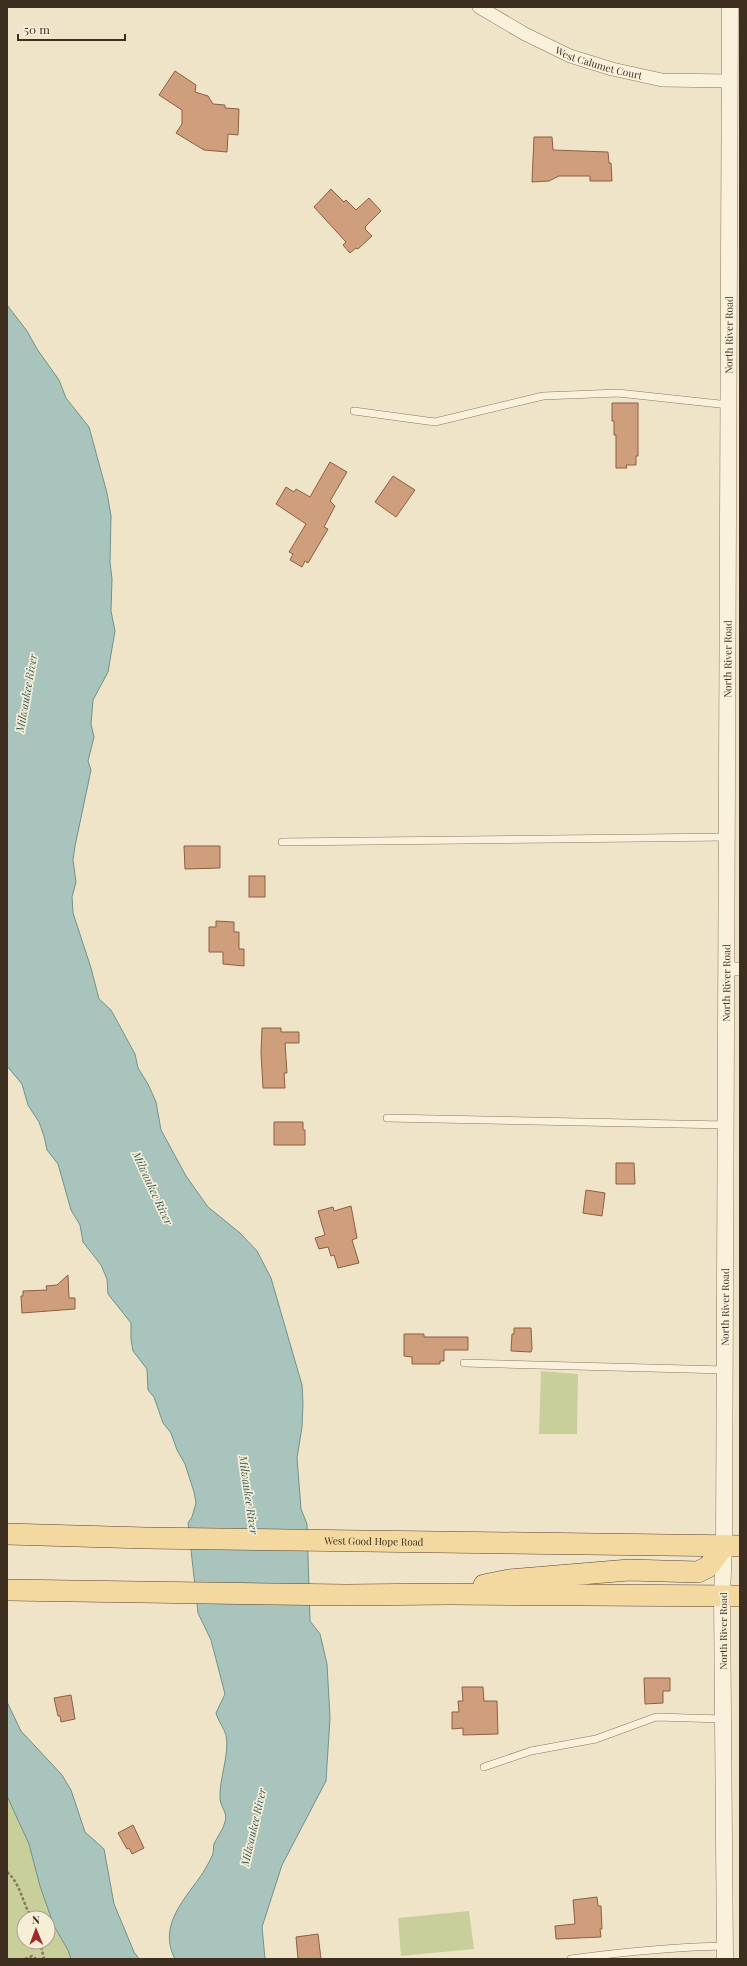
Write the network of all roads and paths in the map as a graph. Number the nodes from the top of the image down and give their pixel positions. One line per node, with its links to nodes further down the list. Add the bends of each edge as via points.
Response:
1 (479, 7): 3 (street, West Calumet Court, via 570,56 612,69 662,80)
2 (730, 7): 3 (street, North River Road)
3 (730, 81): 4 (street, North River Road)
4 (729, 405): 5 (lane, via 618,393 543,396 435,422); 6 (street, North River Road)
5 (354, 411)
6 (727, 837): 7 (lane); 8 (street, North River Road)
7 (282, 842)
8 (733, 969): 10 (street, North River Road)
9 (387, 1118): 10 (lane)
10 (726, 1124): 12 (street, North River Road)
11 (464, 1363): 12 (lane)
12 (725, 1370): 14 (street, North River Road)
13 (7, 1534): 14 (main road, West Good Hope Road)
14 (732, 1546): 17 (main road, via 708,1567 698,1572 629,1570 509,1580); 18 (street, North River Road)
15 (740, 1584): 18 (main road)
16 (7, 1590): 17 (main road)
17 (449, 1594): 18 (main road)
18 (731, 1596): 19 (street, North River Road)
19 (723, 1719): 20 (lane, via 656,1717 596,1739 531,1751); 23 (street, North River Road)
20 (484, 1767)
21 (7, 1872): 22 (path, via 19,1887)
22 (26, 1910)
23 (725, 1953): 26 (lane, via 623,1952)
24 (25, 1959): 25 (path, via 32,1956)
25 (36, 1959)
26 (571, 1959)

